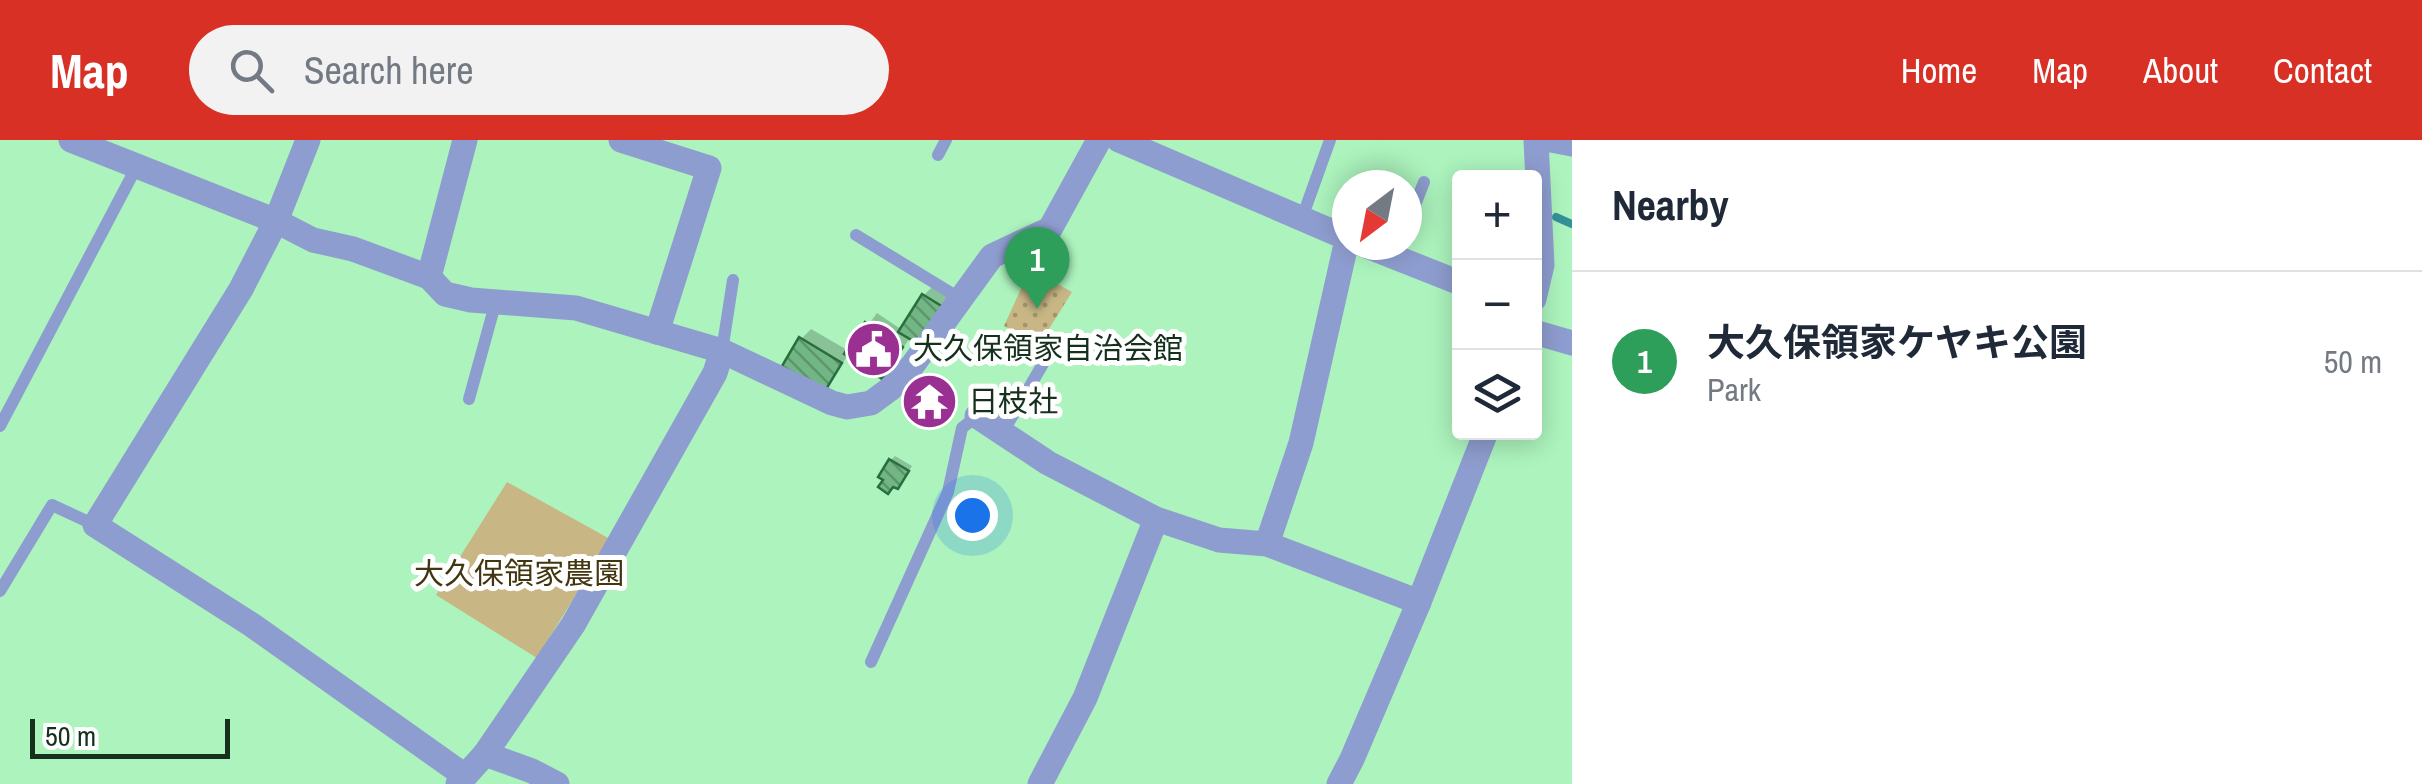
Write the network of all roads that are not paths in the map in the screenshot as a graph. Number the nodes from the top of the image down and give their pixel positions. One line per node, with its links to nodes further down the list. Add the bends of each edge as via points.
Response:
1 (71, 140): 13 (street)
2 (308, 140): 17 (street)
3 (466, 140): 23 (street)
4 (621, 140): 28 (street, via 710,168)
5 (946, 140): 12 (lane)
6 (1099, 140): 26 (street, via 1050,230 992,256)
7 (1118, 140): 16 (street)
8 (1330, 140): 16 (lane)
9 (1536, 140): 22 (street)
10 (1551, 140): 11 (street)
11 (1572, 144)
12 (938, 155)
13 (136, 166): 17 (street); 35 (lane)
14 (1424, 182): 15 (lane)
15 (1422, 187)
16 (1302, 218): 18 (street)
17 (276, 221): 23 (street); 39 (street)
18 (1332, 232)
19 (856, 235): 26 (lane)
20 (1342, 260): 40 (street, via 1302,443)
21 (1412, 260): 25 (street)
22 (1542, 260)
23 (428, 277): 27 (street, via 445,294)
24 (733, 280): 32 (lane)
25 (1452, 280)
26 (961, 298): 32 (street, via 912,366 871,402 832,403)
27 (496, 302): 28 (street, via 576,308); 33 (lane)
28 (657, 332): 32 (street)
29 (1542, 334): 31 (street)
30 (1057, 340): 36 (lane)
31 (1572, 343)
32 (722, 351): 44 (street, via 573,625)
33 (469, 399)
34 (978, 416): 36 (street); 43 (lane, via 962,428 948,492)
35 (0, 426)
36 (1003, 432): 38 (street)
37 (1483, 440): 42 (street)
38 (1156, 520): 40 (street, via 1220,540); 47 (street, via 1085,698)
39 (96, 525): 41 (lane, via 52,504); 45 (street, via 252,625)
40 (1266, 544): 42 (street)
41 (0, 591)
42 (1419, 602): 48 (street)
43 (871, 662)
44 (485, 754): 45 (street); 46 (street)
45 (462, 780)
46 (558, 784)
47 (1040, 784)
48 (1340, 784)

